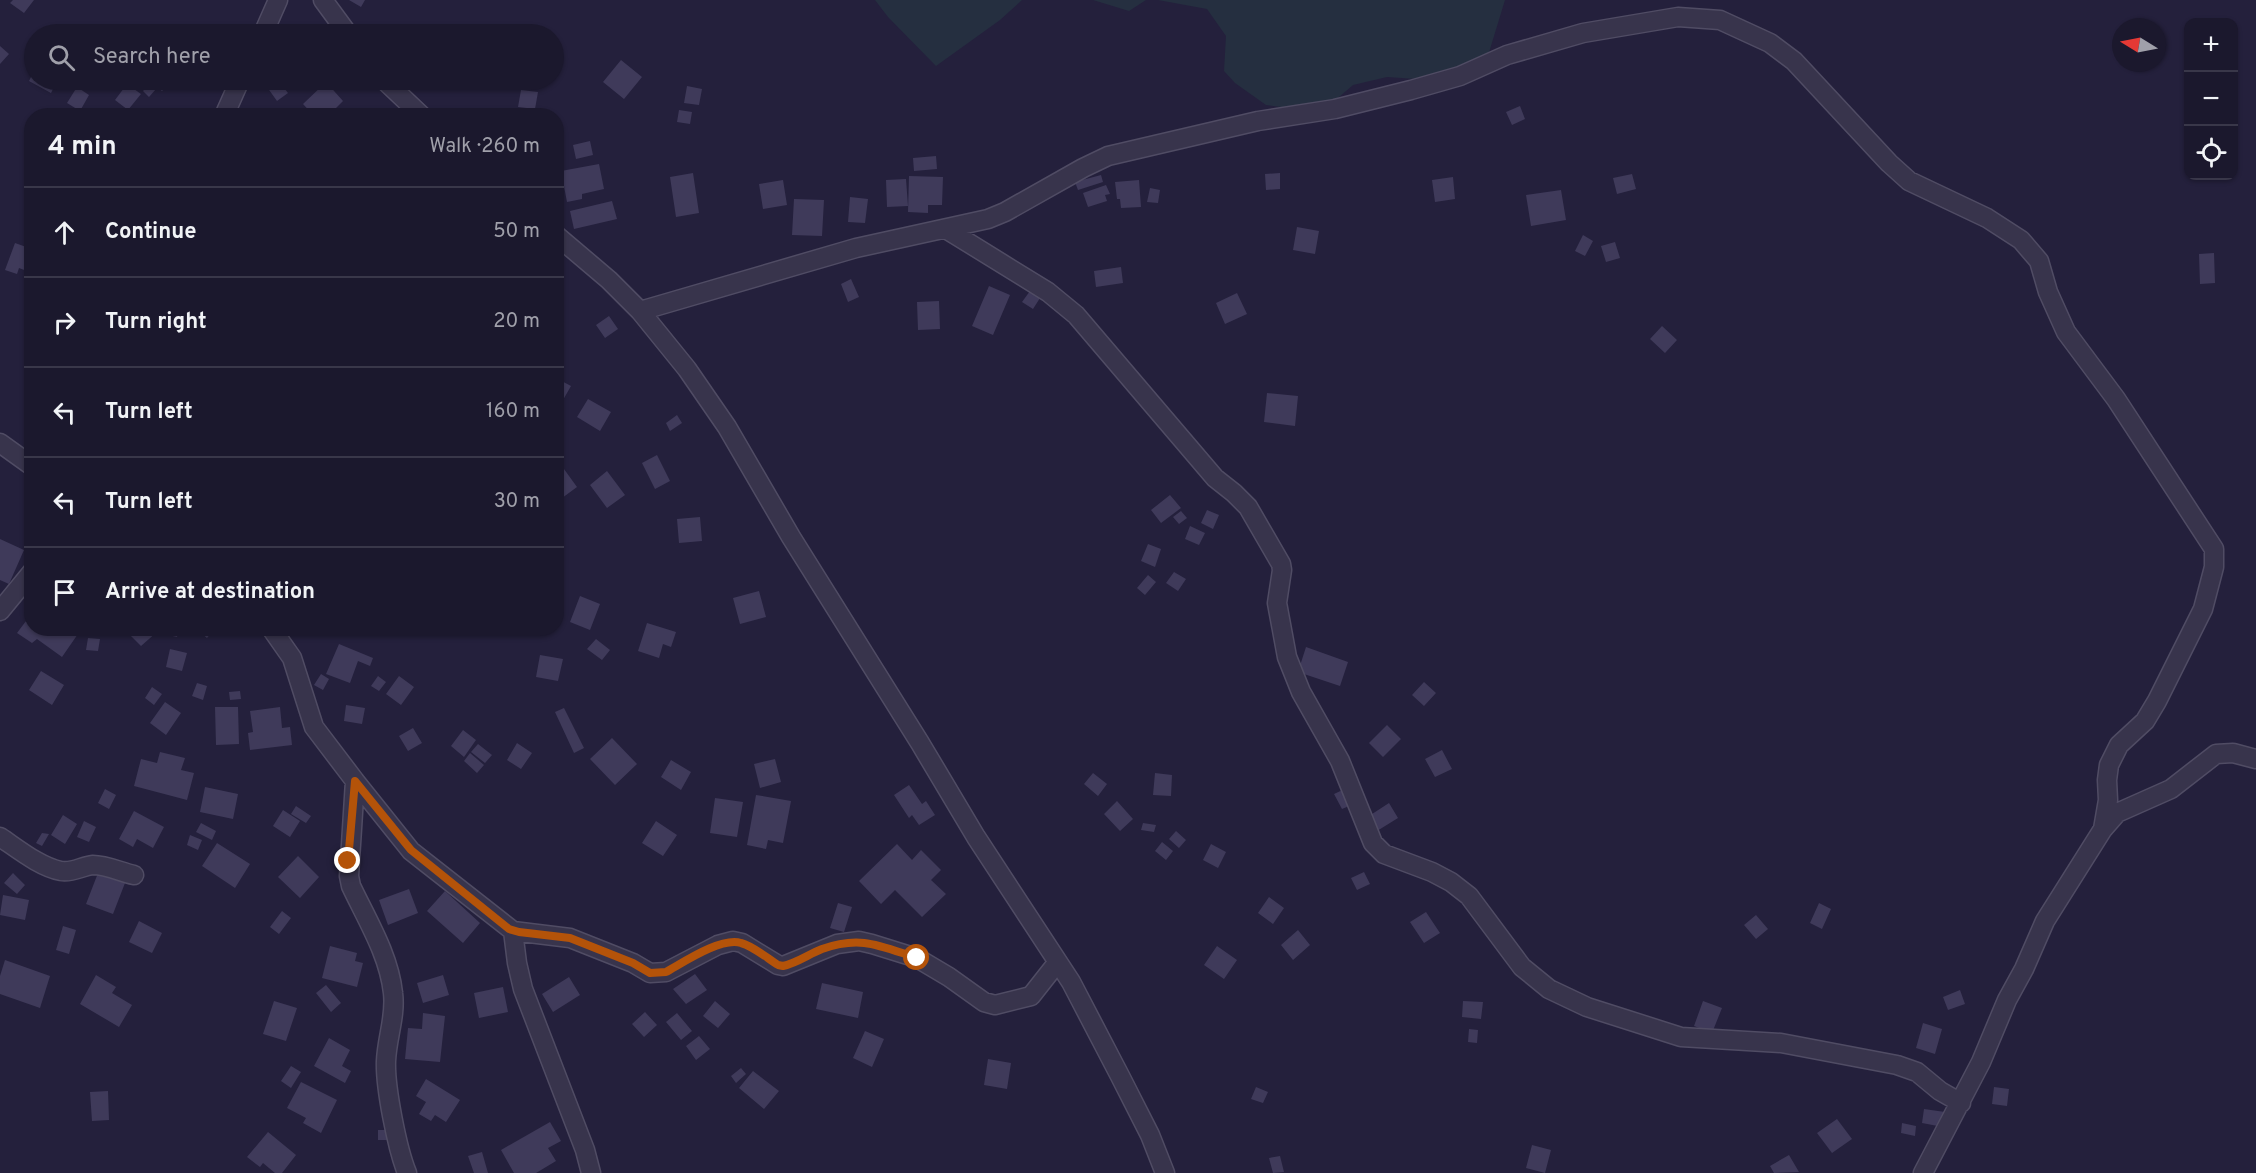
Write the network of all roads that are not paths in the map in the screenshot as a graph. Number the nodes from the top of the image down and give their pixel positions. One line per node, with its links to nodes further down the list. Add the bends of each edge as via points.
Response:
1 (278, 0): 3 (street)
2 (323, 0): 4 (street)
3 (267, 24)
4 (341, 24)
5 (236, 90): 7 (street)
6 (395, 90): 8 (street)
7 (228, 108)
8 (414, 108)
9 (946, 229): 11 (street, via 856,248); 19 (street, via 1005,212 1108,156 1411,90 1460,76 1507,55 1583,33 1678,17 1720,20 1770,43 1794,61 1909,181 1987,218 2021,240 2039,261 2066,332 2116,399 2214,549 2214,567 2203,609 2145,721 2119,745 2109,765); 24 (street, via 1048,292 1076,315 1215,478 1248,507 1281,564 1277,603 1287,657 1305,699 1340,761 1377,849 1451,882 1469,896 1522,967 1549,989 1587,1007 1681,1037 1781,1043 1897,1065 1917,1072)
10 (564, 242): 11 (street)
11 (640, 310): 23 (street, via 727,427 855,641)
12 (0, 442): 13 (street)
13 (24, 460)
14 (24, 582): 15 (street)
15 (0, 611)
16 (277, 636): 18 (street, via 292,658 314,727)
17 (2256, 759): 19 (street, via 2233,753 2216,754 2171,789 2117,813)
18 (355, 781): 22 (street, via 411,850); 25 (street, via 349,876 391,979 394,1008 387,1079)
19 (2103, 829): 24 (street, via 2045,921)
20 (0, 837): 21 (street, via 61,871 96,865)
21 (134, 875)
22 (513, 931): 23 (street, via 570,938 658,974 724,942 742,943 783,966 837,944 859,941 917,958 984,1002 995,1005 1031,996); 26 (street, via 523,989)
23 (1057, 963): 27 (street, via 1096,1027)
24 (1961, 1102): 28 (street)
25 (407, 1173)
26 (591, 1173)
27 (1165, 1173)
28 (1923, 1173)

